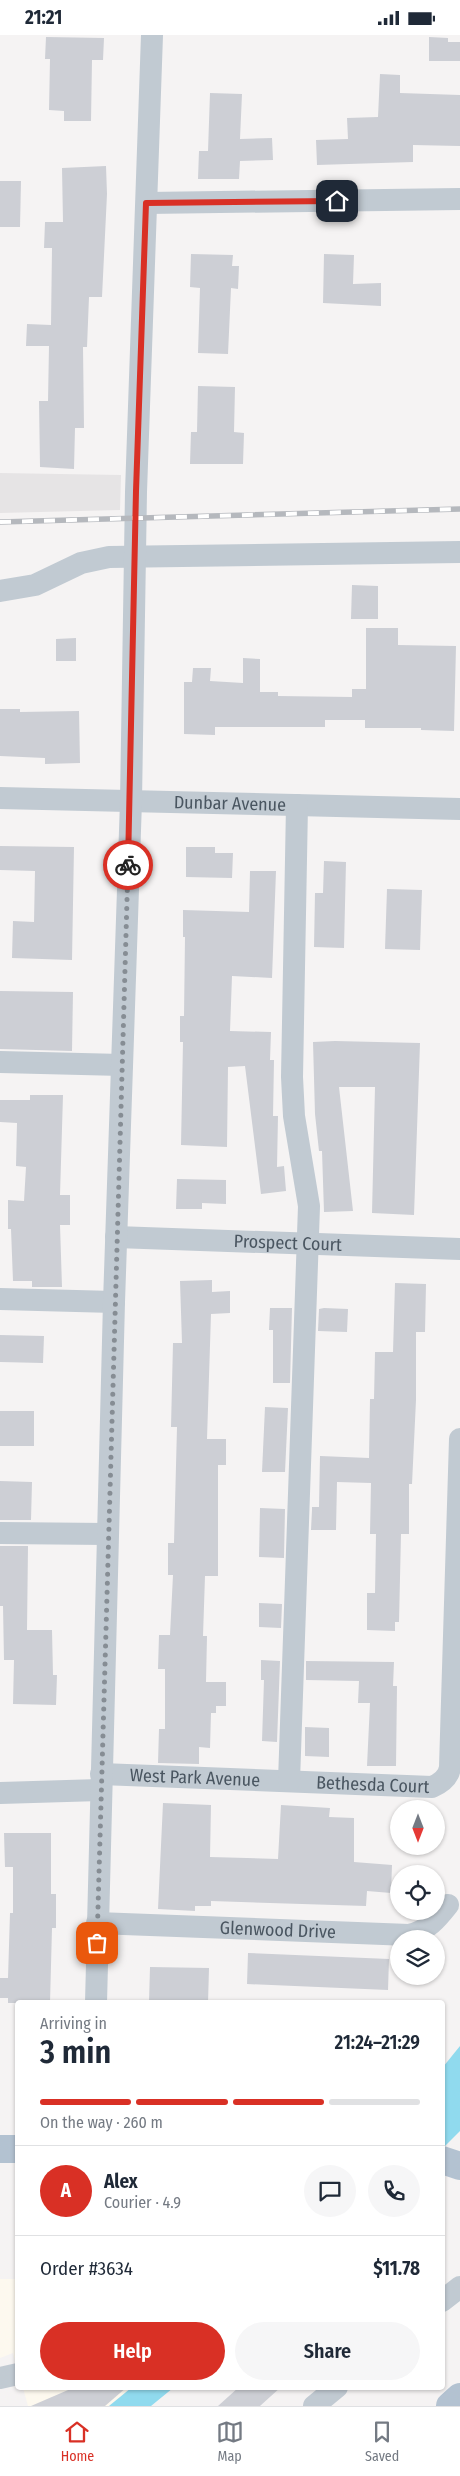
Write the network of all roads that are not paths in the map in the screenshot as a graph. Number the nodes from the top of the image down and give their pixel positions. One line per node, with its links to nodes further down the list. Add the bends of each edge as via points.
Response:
1 (152, 35): 3 (street)
2 (460, 199): 3 (street)
3 (146, 203): 5 (street)
4 (460, 552): 5 (street)
5 (136, 556): 6 (street, via 81,563 35,585); 8 (street)
6 (0, 591)
7 (0, 798): 8 (street, Dunbar Avenue)
8 (131, 801): 9 (street, Dunbar Avenue); 12 (street)
9 (297, 805): 10 (street, Dunbar Avenue); 14 (street, via 292,1077 294,1116 309,1206)
10 (460, 809)
11 (0, 1062): 12 (street)
12 (122, 1065): 13 (street)
13 (116, 1237): 14 (street, Prospect Court); 17 (street)
14 (308, 1244): 15 (street, Prospect Court); 21 (street)
15 (460, 1249)
16 (0, 1299): 17 (street)
17 (114, 1302): 20 (street)
18 (460, 1439): 21 (street, Bethesda Court, via 449,1774 432,1787)
19 (0, 1533): 20 (street)
20 (108, 1534): 22 (street)
21 (289, 1781): 22 (street, West Park Avenue)
22 (100, 1782): 23 (street, West Park Avenue); 25 (street)
23 (0, 1793)
24 (448, 1905): 25 (street, Glenwood Drive, via 425,1929 409,1935)
25 (97, 1923): 26 (street)
26 (96, 2000)
27 (0, 2149): 28 (main road)
28 (15, 2149)
29 (445, 2161): 30 (main road)
30 (460, 2166)
31 (460, 2287): 32 (street)
32 (445, 2299)
33 (15, 2375): 34 (street)
34 (0, 2378)
35 (333, 2390): 36 (street)
36 (314, 2406)

